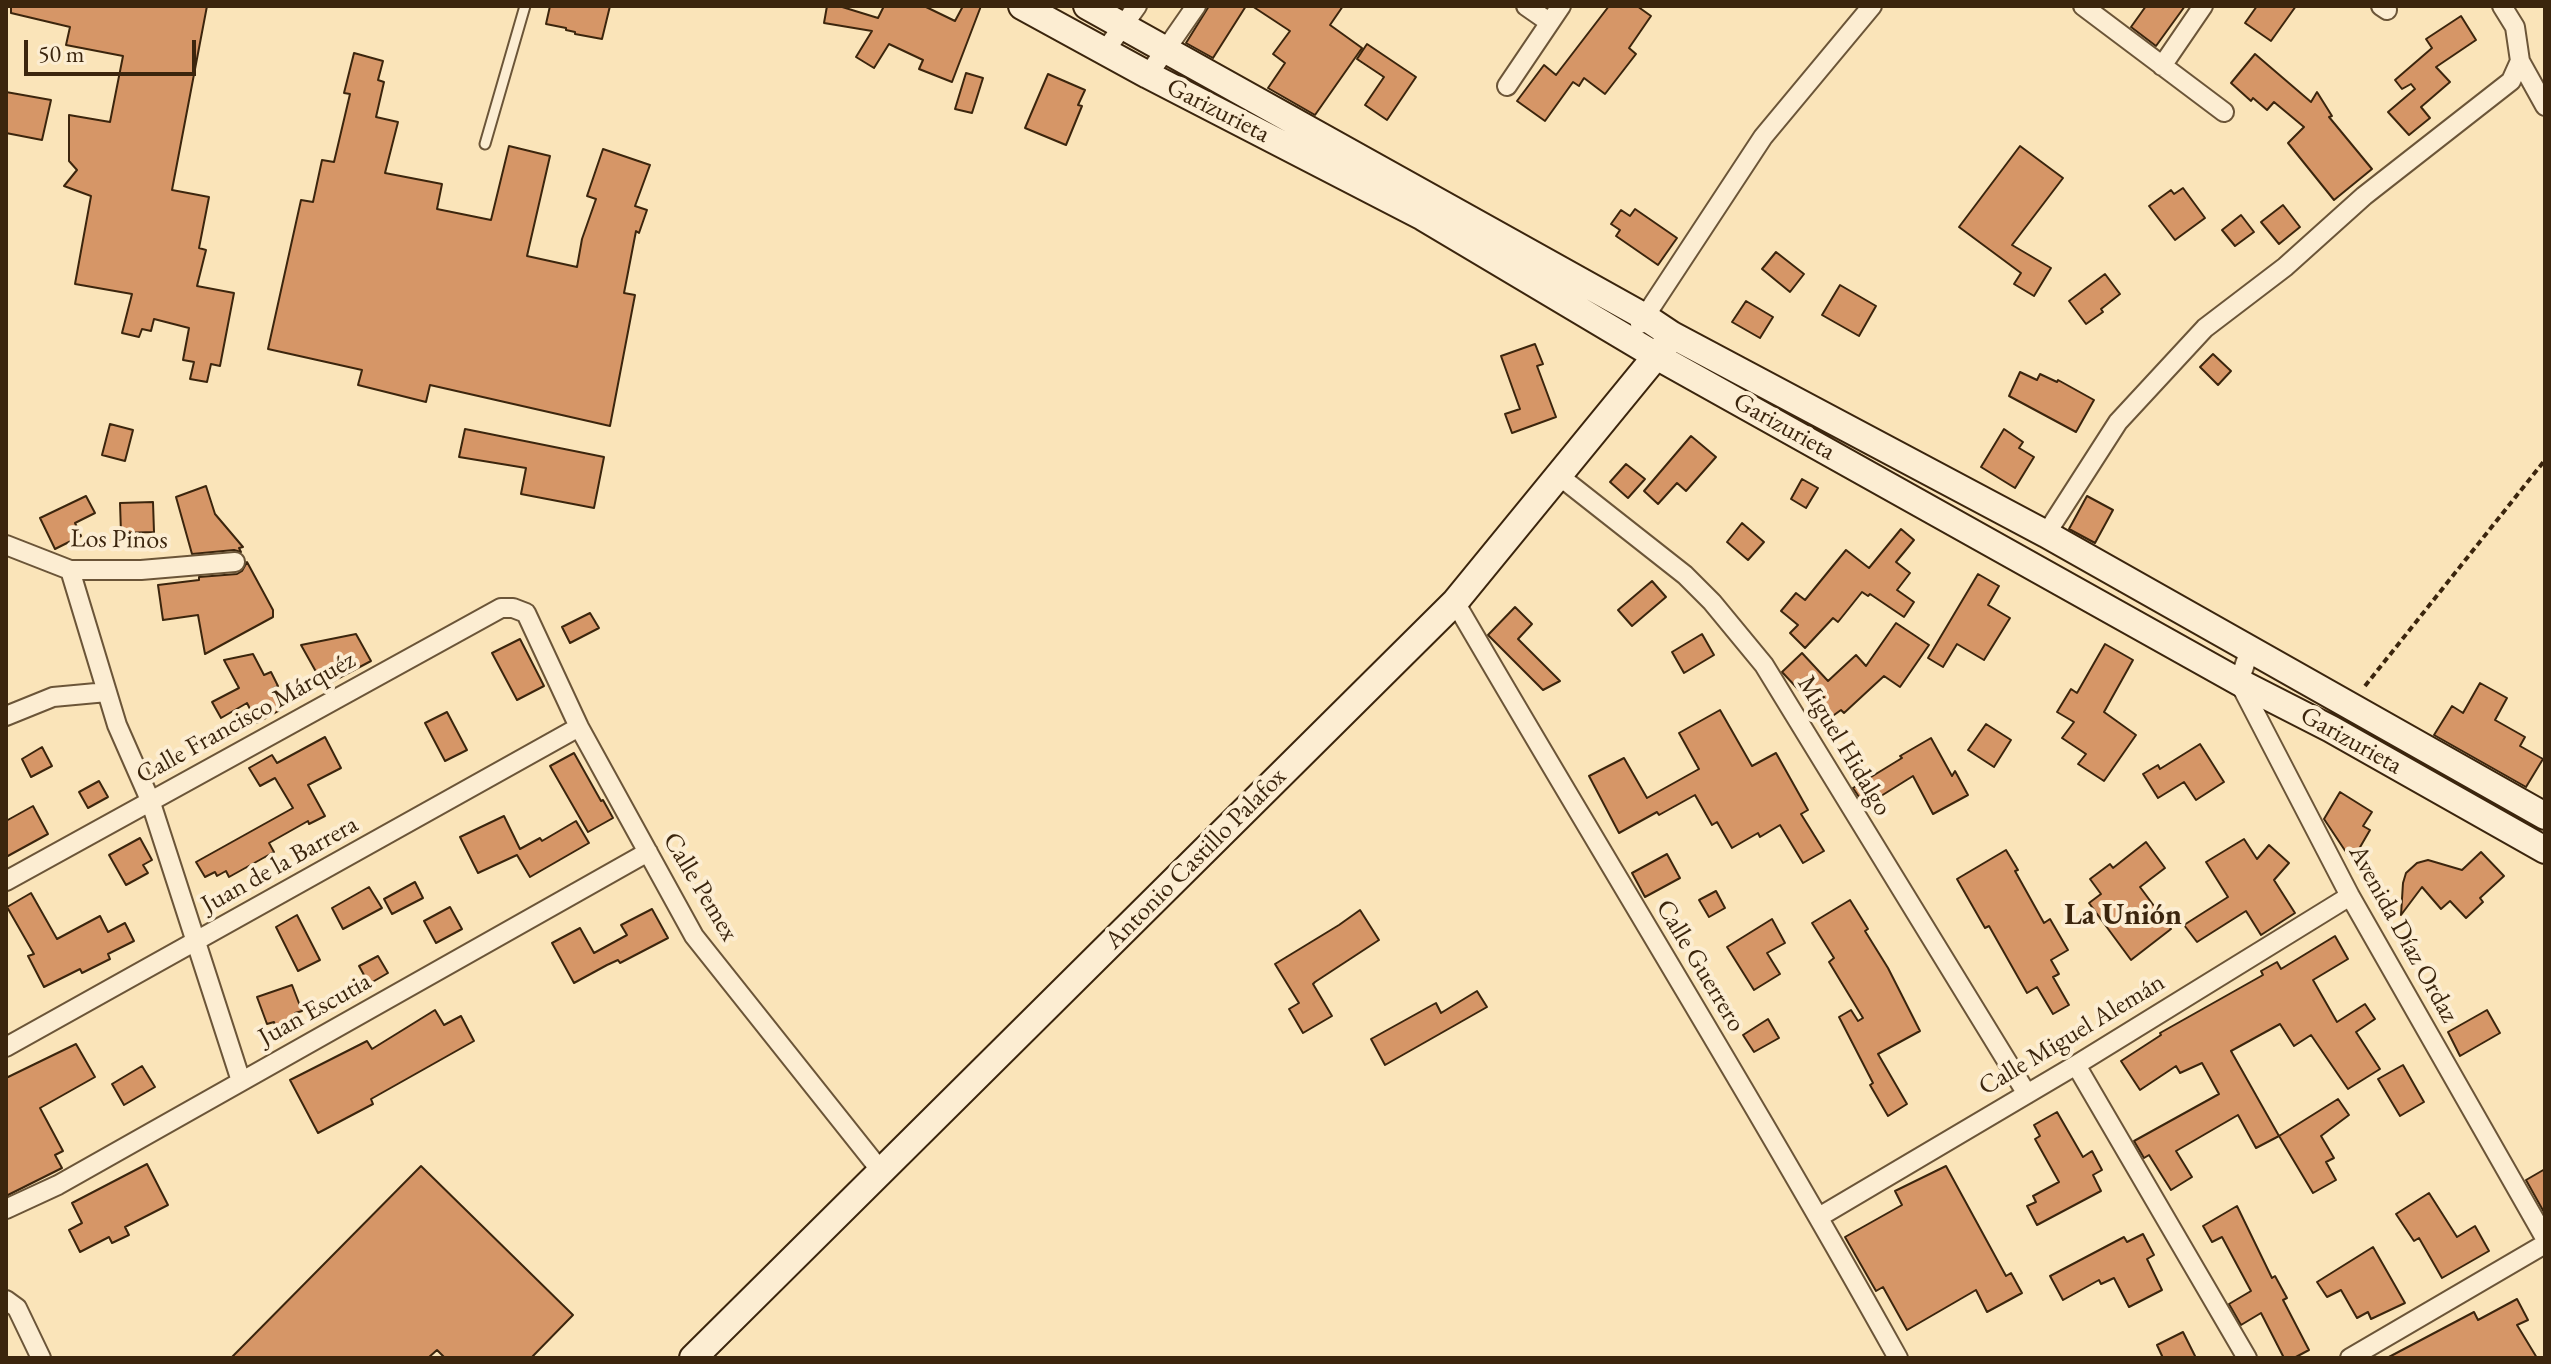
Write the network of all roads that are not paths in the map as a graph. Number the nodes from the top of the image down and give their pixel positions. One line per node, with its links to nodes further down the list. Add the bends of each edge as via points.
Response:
1 (525, 6): 21 (lane)
2 (1022, 6): 14 (main road, Garizurieta)
3 (1087, 6): 11 (main road, Garizurieta)
4 (1196, 6): 13 (street)
5 (1526, 6): 12 (street)
6 (1561, 6): 12 (street)
7 (1872, 6): 22 (street, via 1763,137)
8 (2083, 6): 16 (street)
9 (2203, 6): 16 (street)
10 (2502, 6): 15 (street, via 2515,27)
11 (1130, 16): 13 (main road, Garizurieta); 14 (street)
12 (1549, 22): 18 (street)
13 (1165, 49): 17 (street); 22 (main road, Garizurieta)
14 (1105, 51): 17 (main road, Garizurieta)
15 (2520, 61): 19 (street); 26 (street, via 2511,81 2205,328 2118,422)
16 (2162, 66): 20 (street)
17 (1148, 75): 23 (main road, Garizurieta, via 1423,217)
18 (1507, 86)
19 (2545, 106)
20 (2224, 112)
21 (485, 144)
22 (1645, 317): 23 (street); 24 (main road, Garizurieta)
23 (1630, 340): 24 (main road, Garizurieta)
24 (1665, 346): 25 (main road, Antonio Castillo Palafox); 26 (main road, Garizurieta); 33 (main road, Garizurieta)
25 (1558, 475): 30 (main road, Antonio Castillo Palafox); 49 (street, Miguel Hidalgo, via 1685,575 1764,665)
26 (2046, 534): 32 (main road, Garizurieta)
27 (6, 545): 29 (street, Los Pinos)
28 (235, 562): 29 (street, Los Pinos)
29 (70, 570): 34 (street)
30 (1455, 602): 50 (main road, Antonio Castillo Palafox); 52 (street, Calle Guerrero)
31 (513, 608): 36 (street, Calle Pemex, via 526,613); 39 (street, Calle Francisco Márquéz, via 501,608)
32 (2250, 649): 33 (street); 37 (main road, Garizurieta)
33 (2239, 682): 38 (main road, Garizurieta); 44 (street, Avenida Díaz Ordaz)
34 (107, 692): 35 (street, via 53,697); 39 (street)
35 (6, 716)
36 (579, 727): 42 (street, Calle Pemex); 45 (street, Juan de la Barrera)
37 (2443, 758): 38 (main road); 40 (main road, Garizurieta)
38 (2425, 782): 41 (main road, Garizurieta)
39 (150, 800): 43 (street, Calle Francisco Márquéz); 45 (street)
40 (2545, 816)
41 (2542, 842)
42 (648, 852): 48 (street, Juan Escutia); 50 (street, Calle Pemex, via 694,936)
43 (6, 881)
44 (2350, 896): 47 (street, Calle Miguel Alemán); 53 (street, Avenida Díaz Ordaz)
45 (194, 943): 46 (street, Juan de la Barrera); 48 (street)
46 (6, 1047)
47 (2076, 1065): 49 (street, Calle Miguel Alemán); 58 (street)
48 (241, 1081): 51 (street, Juan Escutia)
49 (2027, 1094): 52 (street, Calle Miguel Alemán)
50 (881, 1171): 56 (main road, Antonio Castillo Palafox)
51 (6, 1209)
52 (1819, 1217): 57 (street, Calle Guerrero)
53 (2545, 1241): 59 (street)
54 (6, 1300): 55 (street, via 17,1308)
55 (41, 1358)
56 (693, 1358)
57 (1898, 1358)
58 (2247, 1358)
59 (2350, 1358)

